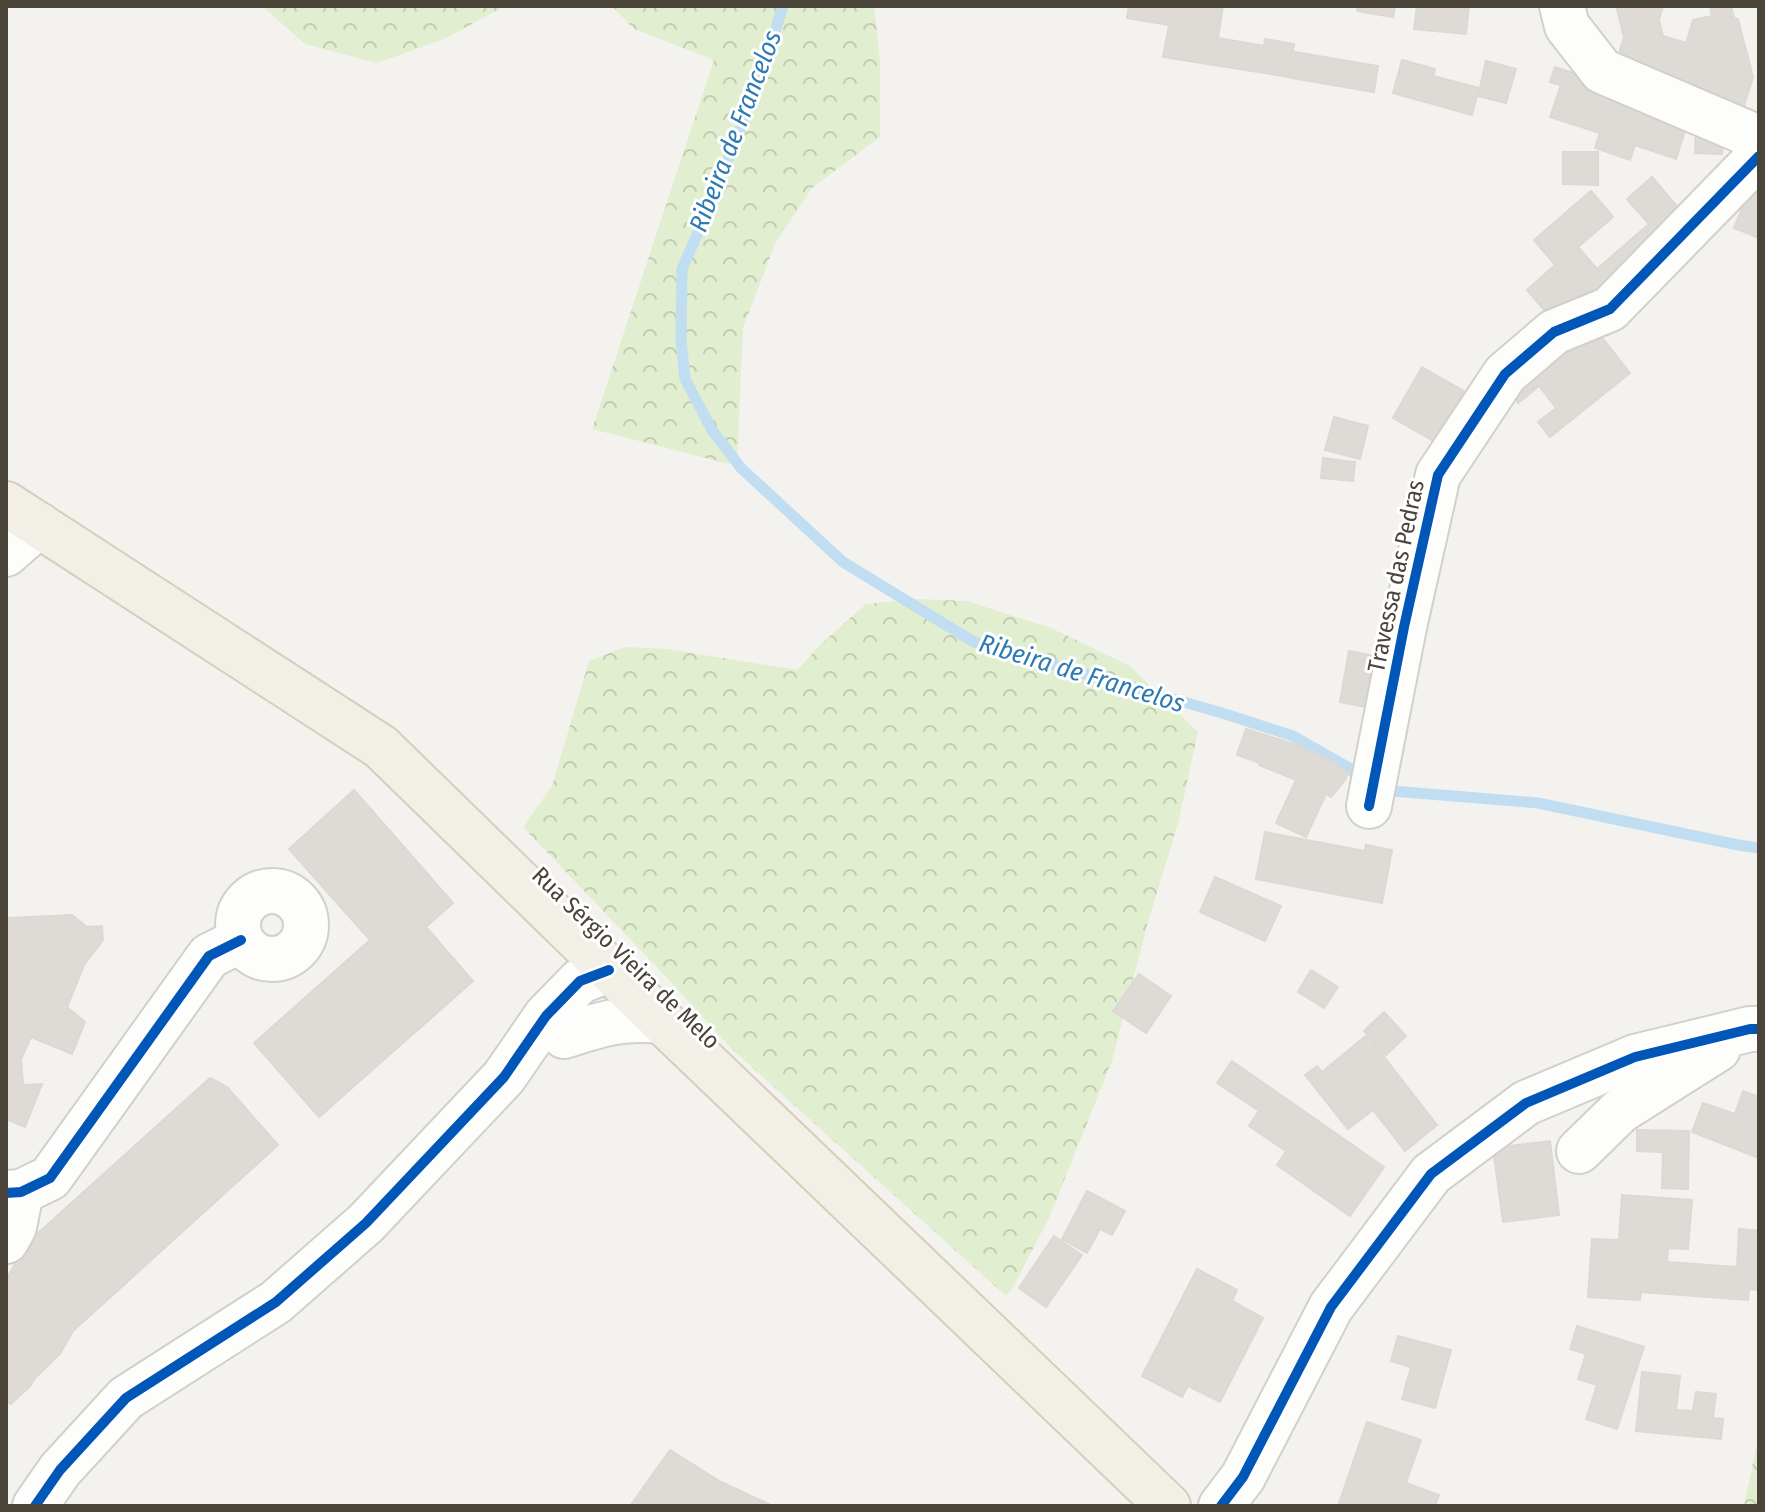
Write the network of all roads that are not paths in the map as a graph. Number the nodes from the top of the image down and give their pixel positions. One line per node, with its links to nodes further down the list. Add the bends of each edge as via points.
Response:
1 (1562, 6): 2 (street, via 1567,26 1602,71)
2 (1759, 138)
3 (1759, 156): 6 (street, Travessa das Pedras, via 1610,309 1554,332 1505,374 1438,475)
4 (23, 514): 5 (street); 7 (main road, Rua Sérgio Vieira de Melo, via 381,747)
5 (6, 554)
6 (1372, 791)
7 (553, 915): 9 (main road, Rua Sérgio Vieira de Melo); 11 (street, via 559,958)
8 (241, 940): 14 (street, via 209,956 50,1178)
9 (609, 970): 10 (main road, Rua Sérgio Vieira de Melo); 11 (street, via 580,981)
10 (662, 1021): 11 (street); 17 (main road, Rua Sérgio Vieira de Melo)
11 (555, 1026): 16 (street, via 366,1223 276,1302 126,1398 60,1470)
12 (1755, 1029): 13 (street, via 1620,1111); 18 (street, via 1635,1057 1526,1103 1431,1174 1331,1307 1243,1477)
13 (1579, 1151)
14 (14, 1193): 15 (street, via 14,1227)
15 (6, 1241)
16 (35, 1506)
17 (1168, 1506)
18 (1221, 1506)

